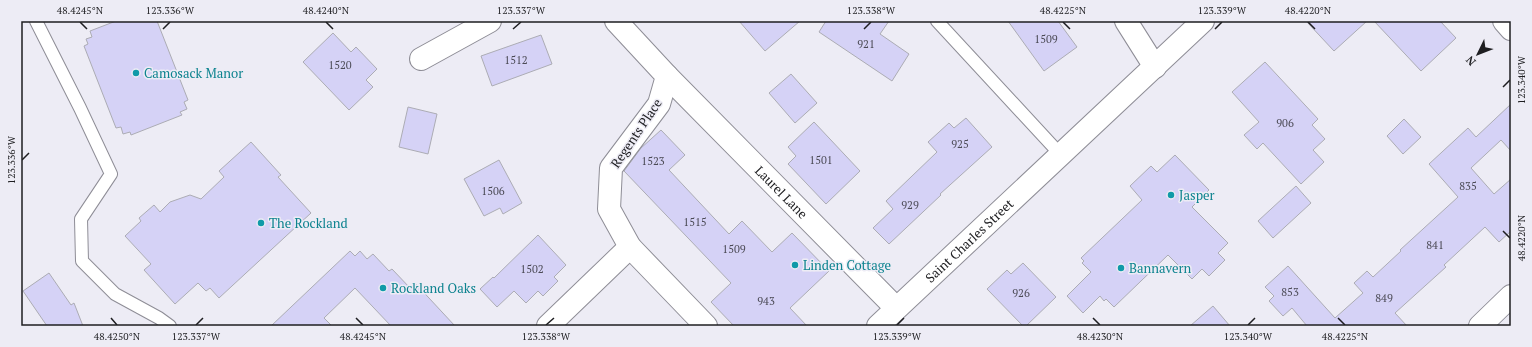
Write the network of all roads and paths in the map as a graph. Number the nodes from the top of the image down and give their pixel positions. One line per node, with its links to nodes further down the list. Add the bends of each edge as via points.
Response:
1 (36, 21): 16 (lane, via 111,174 81,219 82,261 115,294)
2 (490, 21): 9 (street)
3 (616, 21): 11 (street)
4 (937, 21): 12 (lane)
5 (1126, 21): 10 (street)
6 (1203, 21): 10 (street, Saint Charles Street)
7 (1504, 21): 8 (street)
8 (1511, 29)
9 (421, 59)
10 (1155, 67): 12 (street, Saint Charles Street)
11 (667, 76): 13 (street, Regents Place, via 659,104 611,168 609,209); 15 (street, Laurel Lane)
12 (1060, 154): 15 (street, Saint Charles Street)
13 (630, 247): 17 (street); 18 (street, Regents Place)
14 (1511, 296): 20 (street)
15 (896, 308): 19 (street, Saint Charles Street)
16 (170, 326)
17 (548, 326)
18 (706, 326)
19 (878, 326)
20 (1480, 326)

